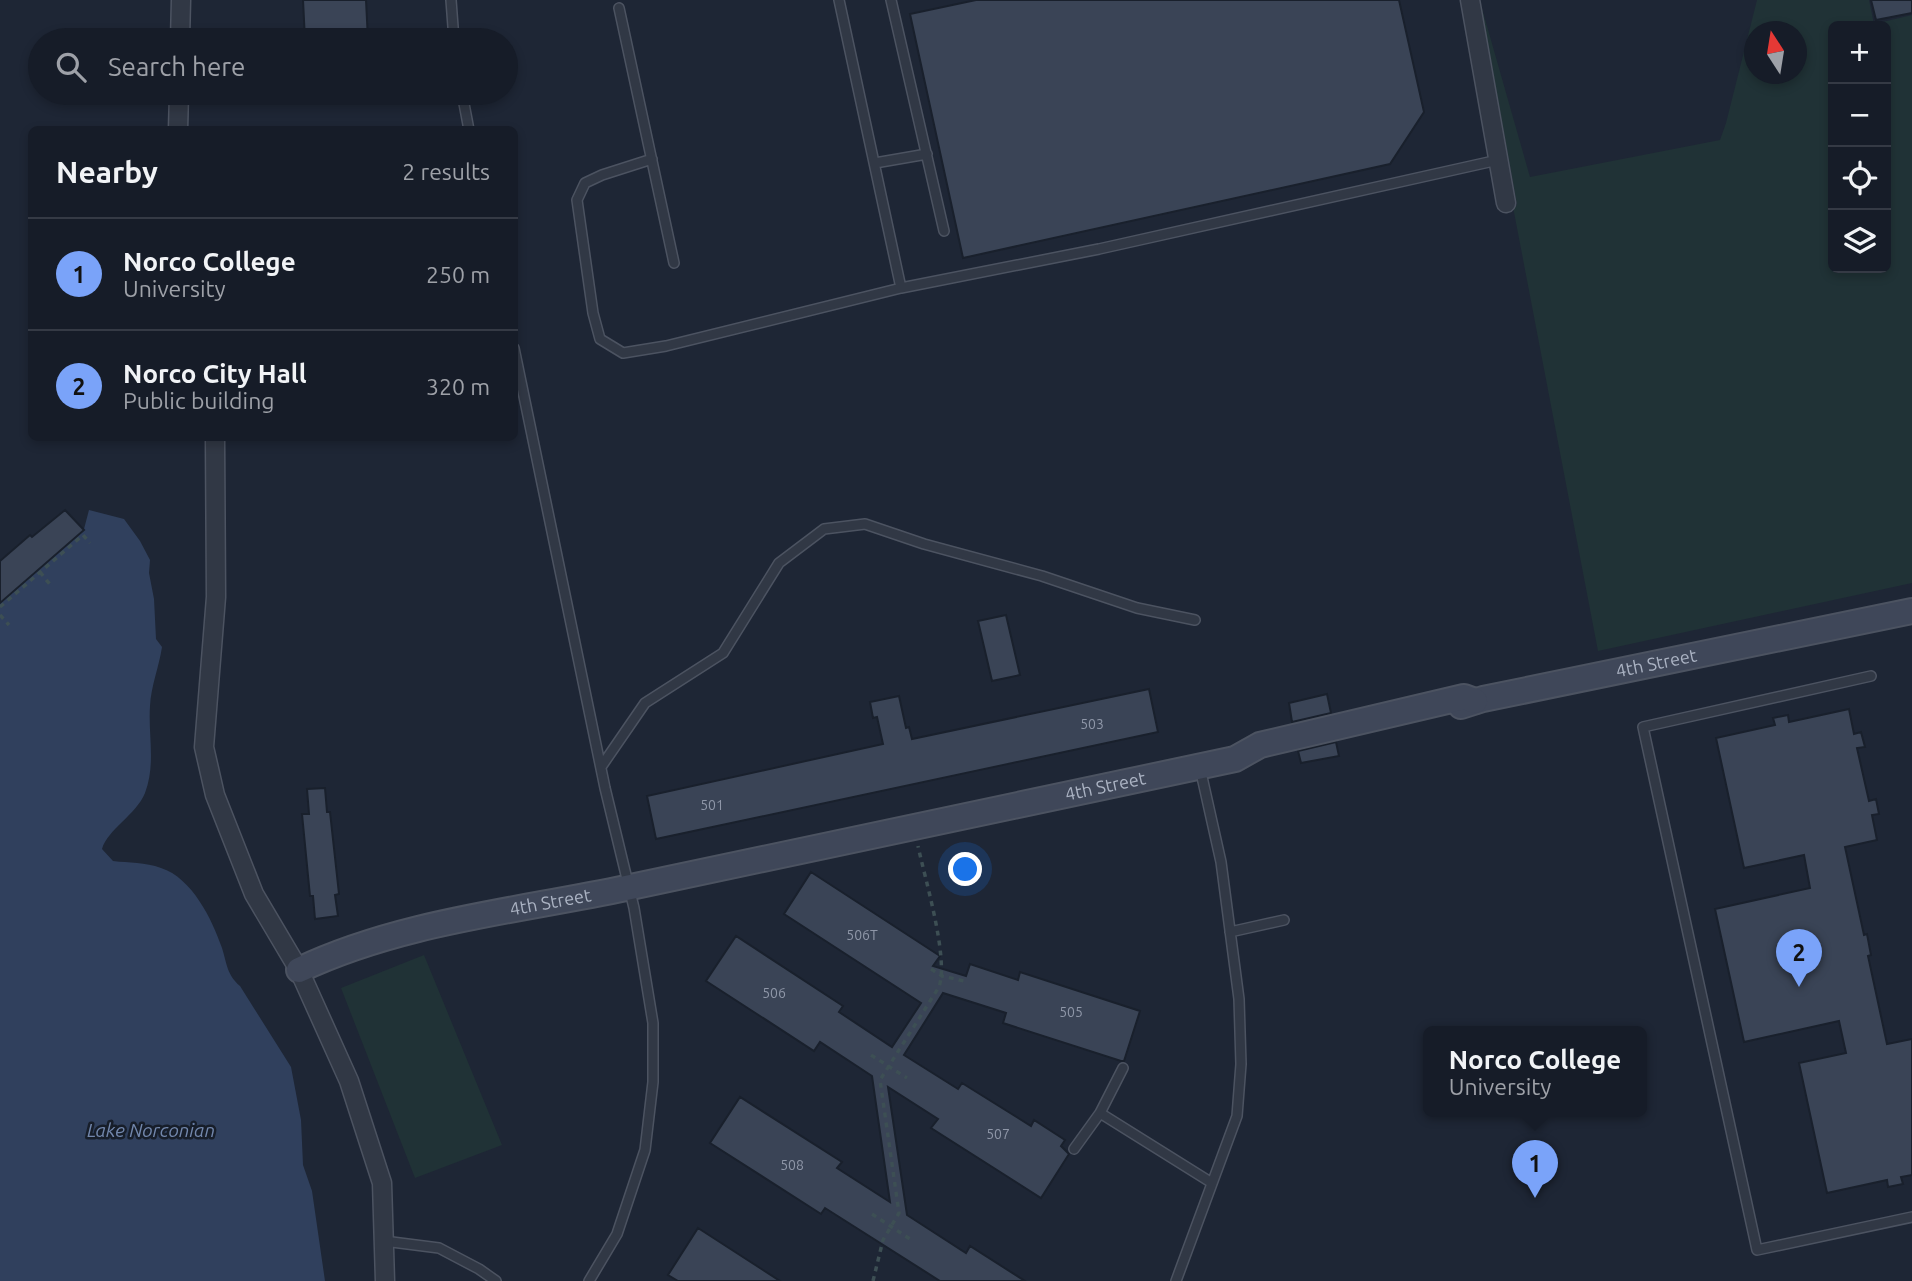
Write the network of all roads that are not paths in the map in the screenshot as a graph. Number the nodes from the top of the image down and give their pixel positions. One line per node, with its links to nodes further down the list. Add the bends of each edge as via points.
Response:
1 (181, 0): 7 (street)
2 (451, 0): 8 (lane)
3 (839, 0): 16 (lane)
4 (891, 0): 13 (lane)
5 (1470, 0): 15 (street)
6 (618, 8): 14 (lane)
7 (180, 28)
8 (453, 28)
9 (179, 105): 11 (street)
10 (464, 105): 12 (lane)
11 (178, 126)
12 (468, 126)
13 (927, 153): 16 (lane); 18 (lane)
14 (652, 159): 19 (lane); 20 (lane, via 585,183 577,200 600,340 623,353)
15 (1498, 160): 17 (street); 20 (lane)
16 (875, 163): 20 (lane)
17 (1506, 203)
18 (944, 232)
19 (674, 263)
20 (901, 288)
21 (518, 367): 28 (lane)
22 (215, 441): 33 (street, via 216,597 204,747 215,795 254,894)
23 (1912, 611): 26 (street, 4th Street)
24 (1195, 620): 28 (lane, via 1136,608 865,524 824,529 779,563 723,653 645,702)
25 (1871, 676): 38 (lane, via 1643,727 1757,1250)
26 (1469, 699): 27 (street, via 1429,718); 27 (street, 4th Street, via 1411,695 1312,716 1293,721)
27 (1236, 759): 29 (street, 4th Street)
28 (601, 767): 30 (lane)
29 (1199, 767): 30 (street, 4th Street); 32 (lane, via 1221,862)
30 (629, 887): 33 (street, 4th Street, via 386,936); 42 (lane, via 653,1023 653,1082 645,1150 617,1234)
31 (1284, 919): 32 (lane)
32 (1230, 932): 37 (lane, via 1241,1063 1237,1116)
33 (299, 970): 39 (street, via 349,1081 382,1183)
34 (1123, 1068): 35 (lane)
35 (1100, 1113): 36 (lane); 37 (lane)
36 (1074, 1149)
37 (1212, 1183): 43 (lane)
38 (1912, 1217)
39 (384, 1241): 40 (street); 41 (lane, via 439,1248)
40 (385, 1281)
41 (496, 1281)
42 (589, 1281)
43 (1176, 1281)

